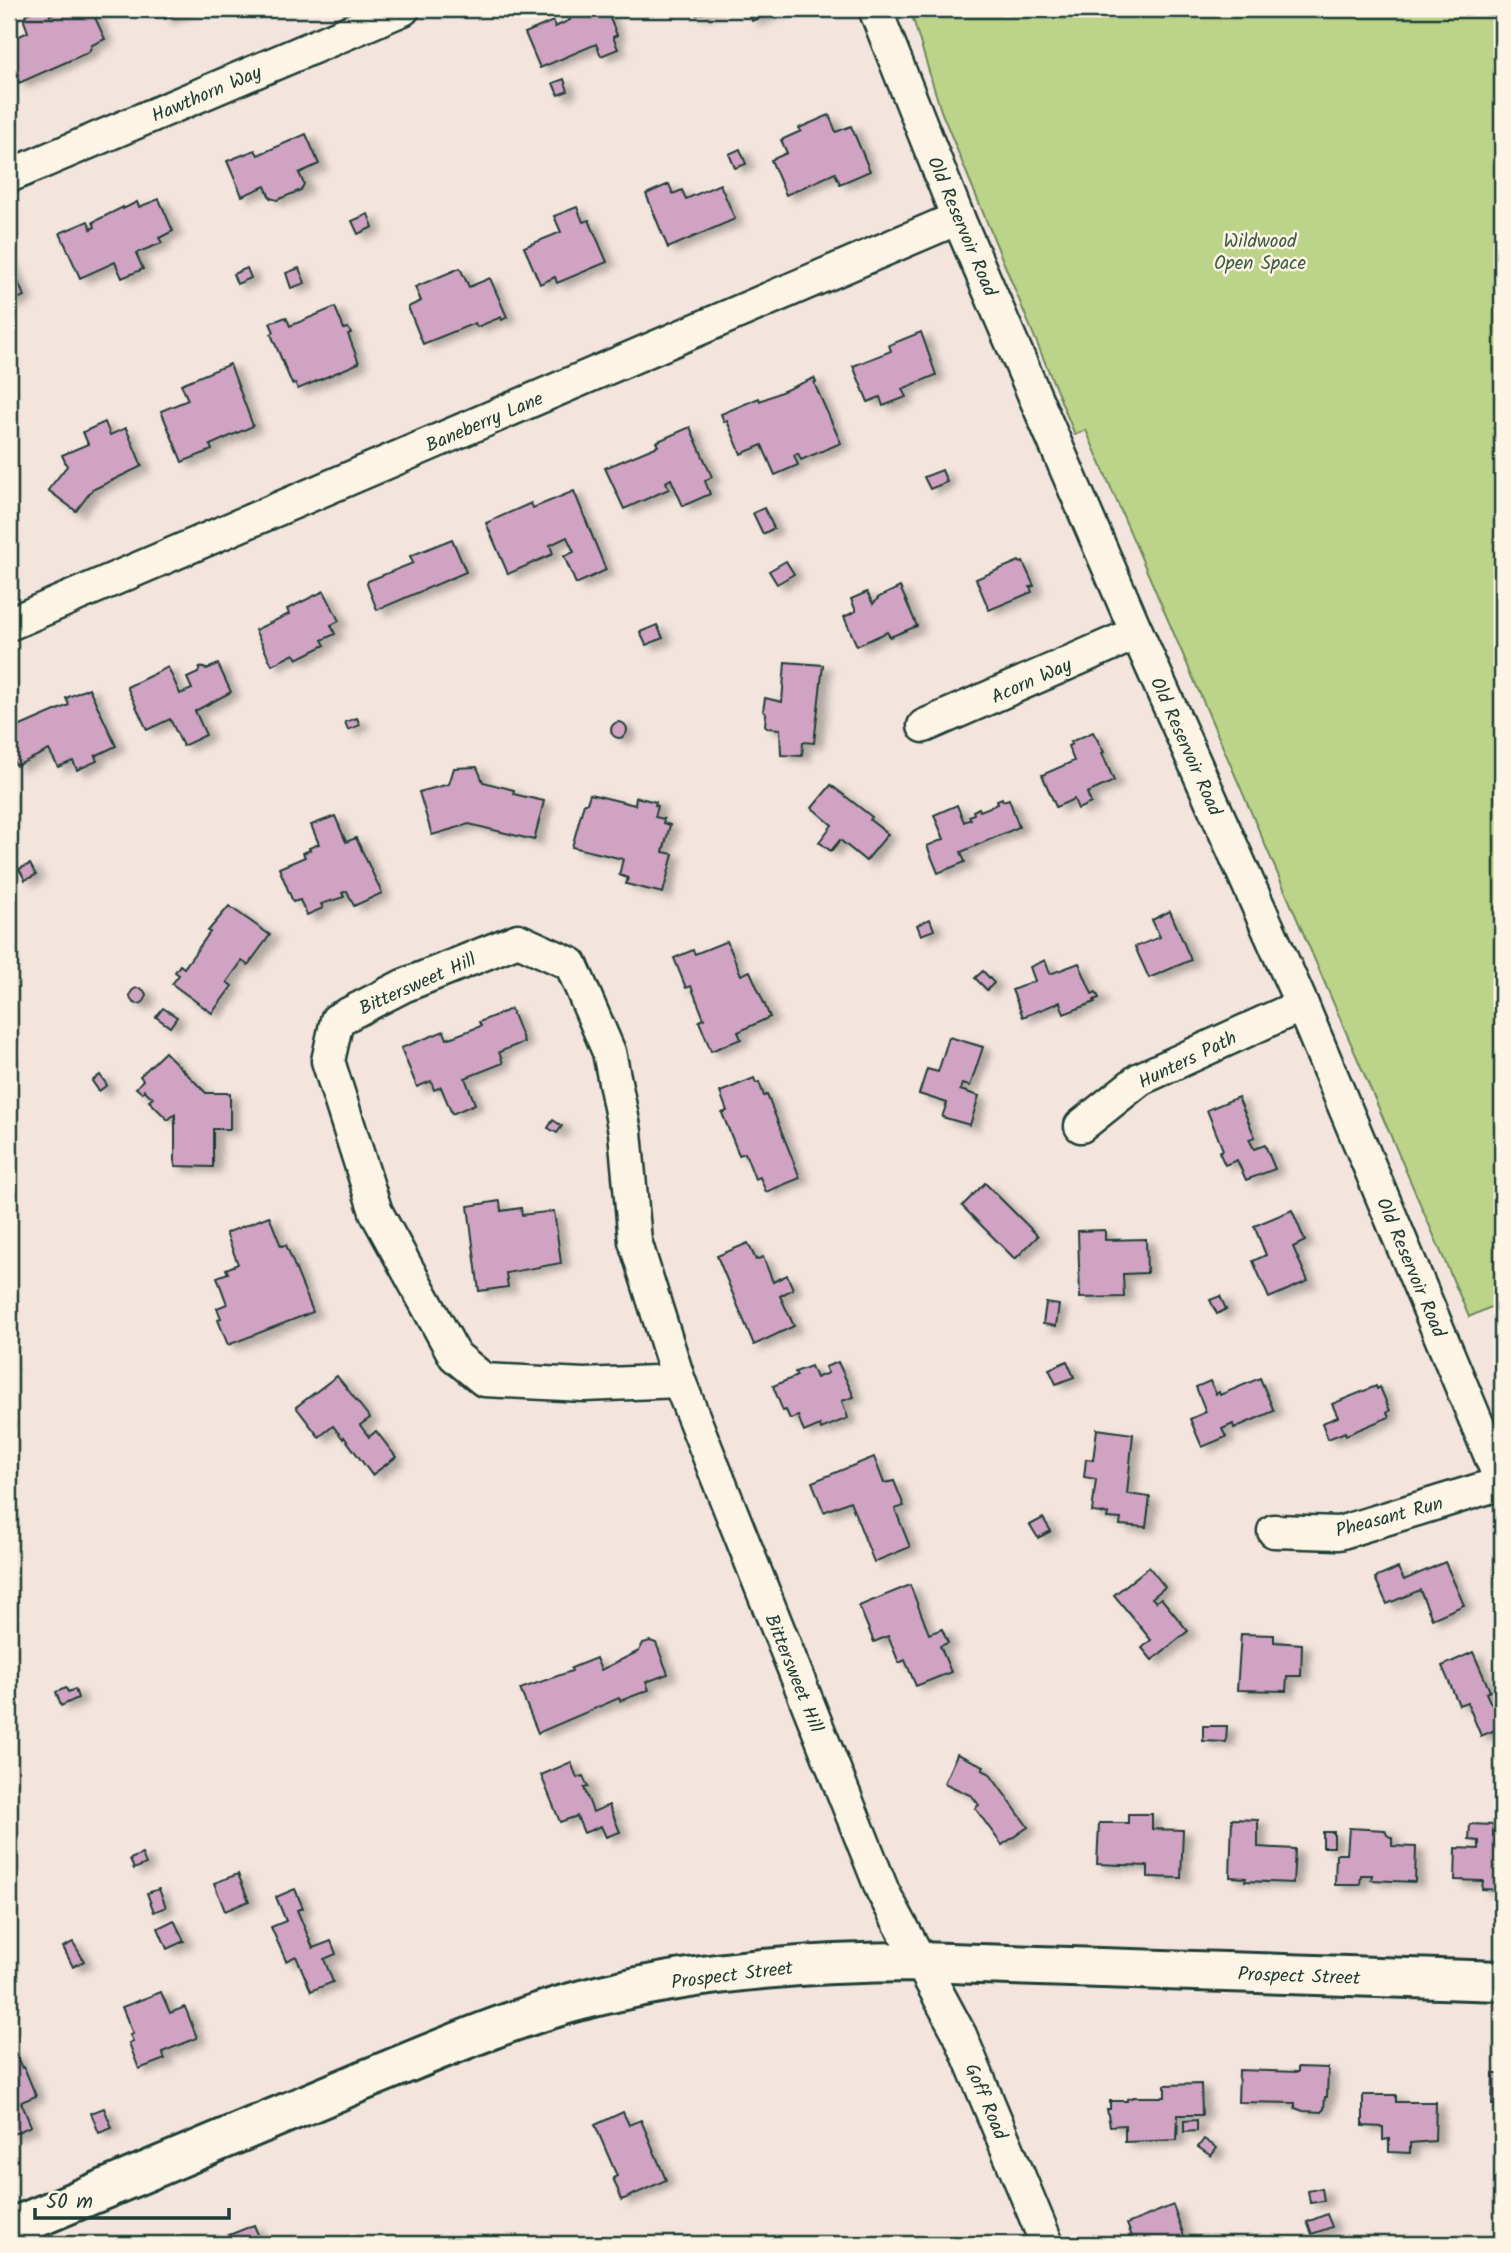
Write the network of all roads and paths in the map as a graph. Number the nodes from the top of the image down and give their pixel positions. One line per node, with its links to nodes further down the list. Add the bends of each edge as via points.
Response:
1 (403, 9): 3 (street, Hawthorn Way)
2 (874, 9): 4 (street, Old Reservoir Road)
3 (9, 176)
4 (958, 218): 5 (street, Baneberry Lane); 6 (street, Old Reservoir Road)
5 (9, 624)
6 (1137, 634): 7 (street, Acorn Way); 8 (street, Old Reservoir Road)
7 (924, 726)
8 (1302, 1005): 9 (street, Hunters Path, via 1140,1079); 11 (street, Old Reservoir Road)
9 (1080, 1126)
10 (678, 1381): 10 (street, Bittersweet Hill, via 635,1241 625,1132 609,1052 571,964 518,940 403,986 337,1020 328,1061 376,1212 455,1356 484,1380 584,1385); 13 (street, Bittersweet Hill, via 883,1892)
11 (1502, 1483): 12 (street, Pheasant Run, via 1339,1533)
12 (1274, 1531)
13 (919, 1962): 14 (main road, Prospect Street); 15 (main road, Prospect Street, via 730,1971 578,2001 427,2054); 16 (street, Goff Road, via 960,2035)
14 (1502, 1981)
15 (9, 2230)
16 (1047, 2244)

